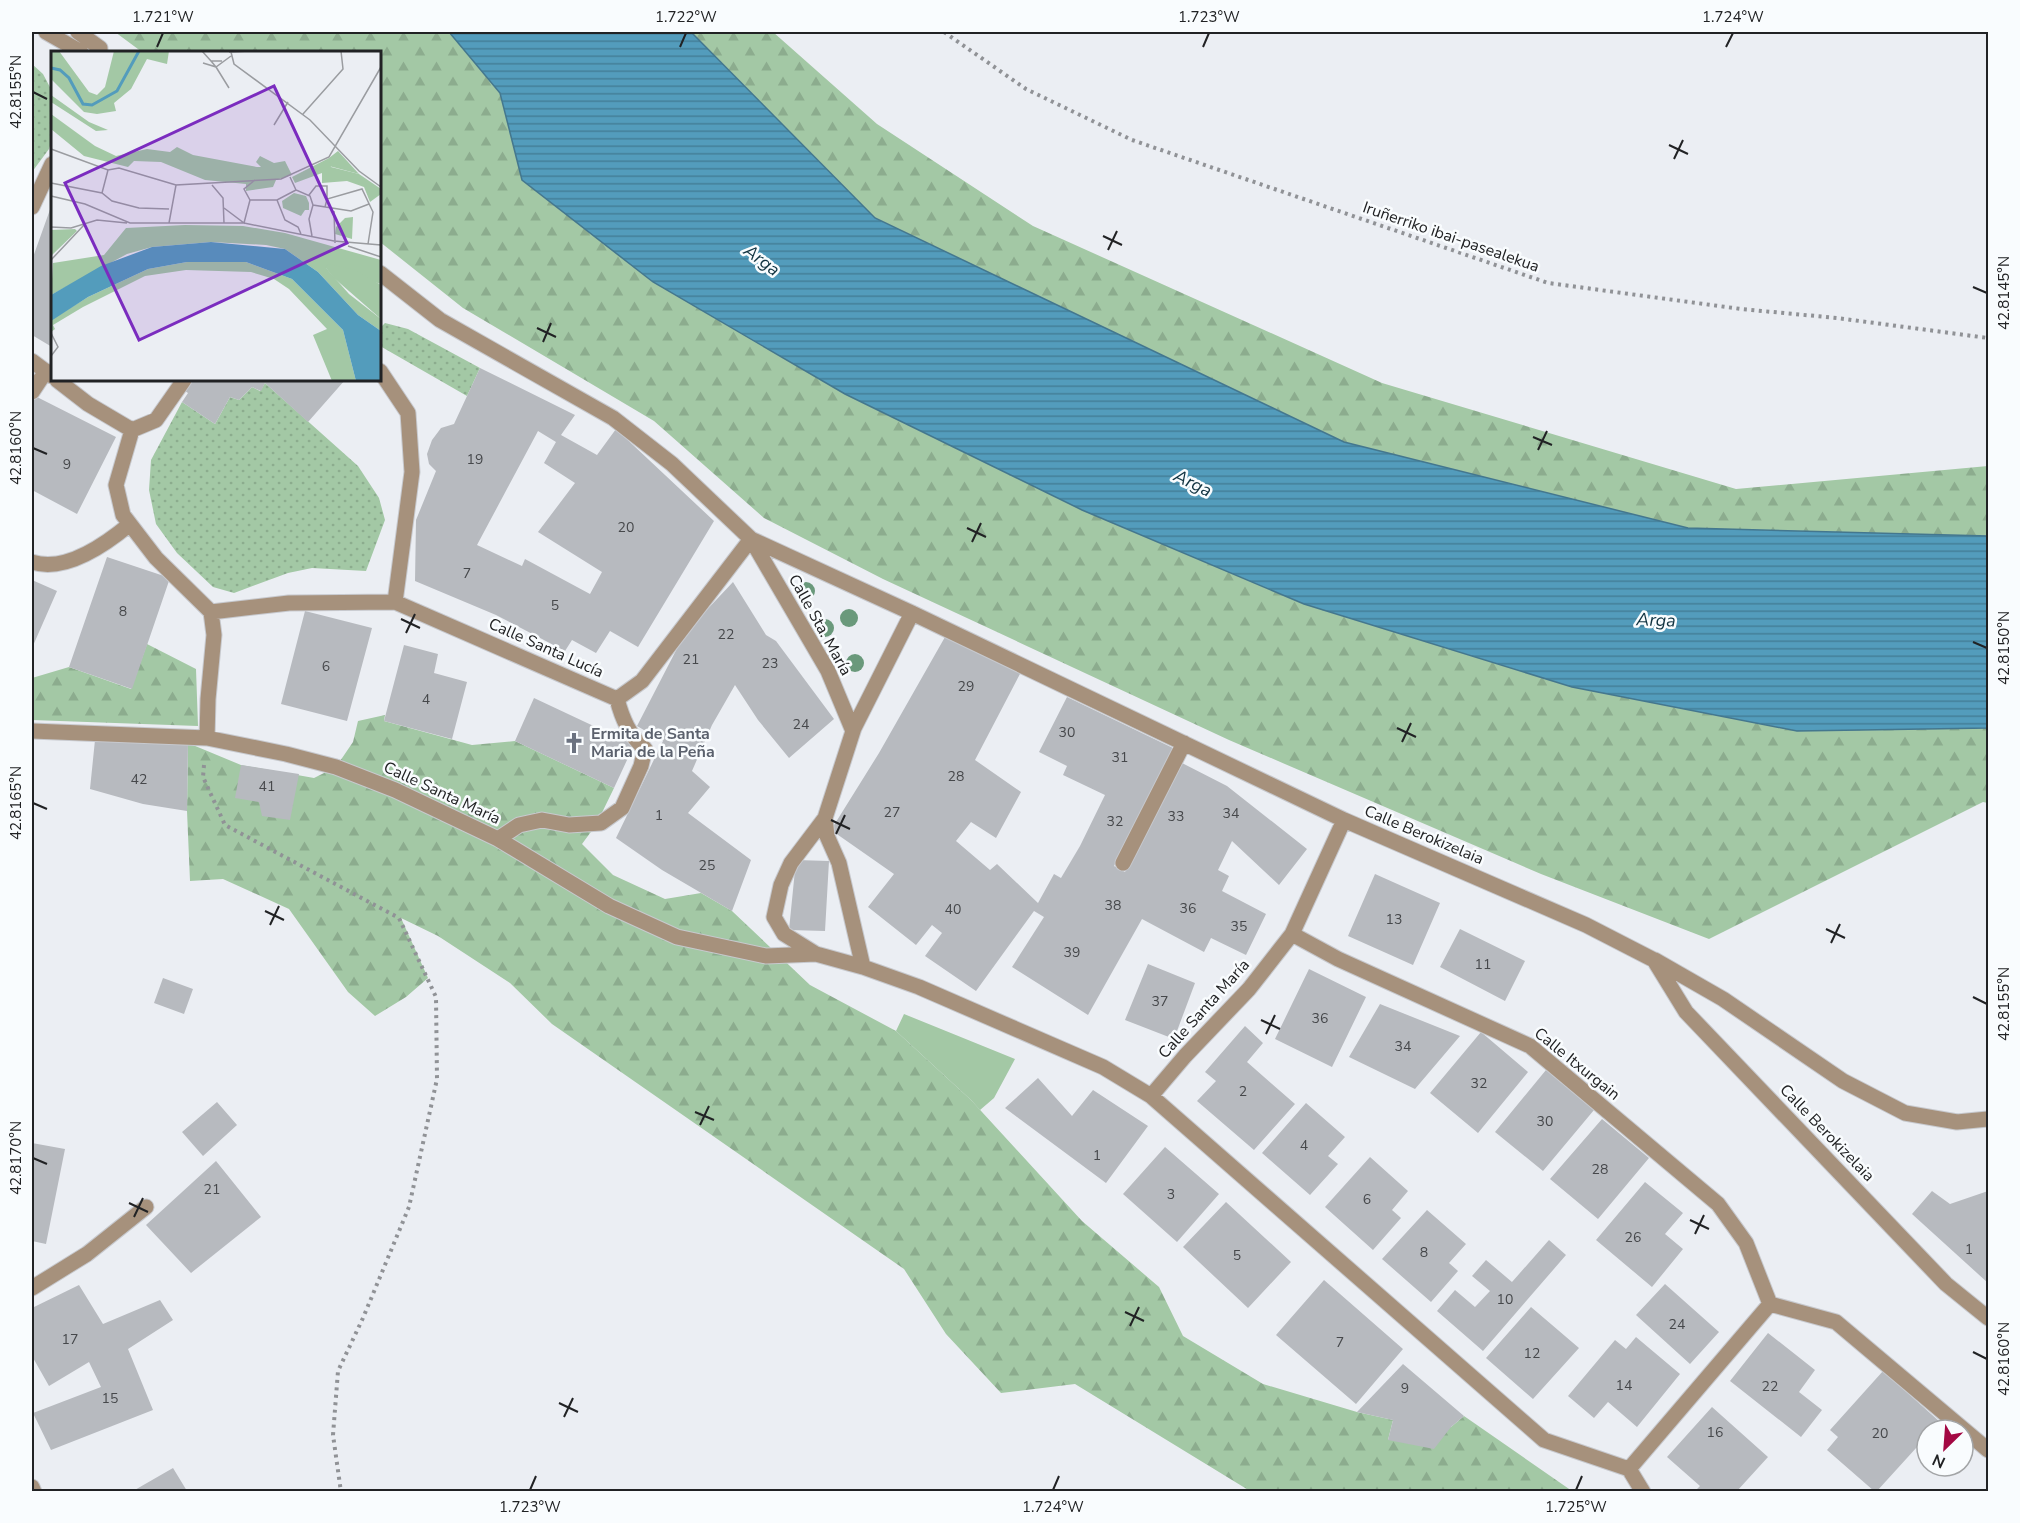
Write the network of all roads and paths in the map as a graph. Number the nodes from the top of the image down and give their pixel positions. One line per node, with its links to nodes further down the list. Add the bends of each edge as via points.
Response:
1 (46, 32): 4 (street)
2 (78, 32): 5 (street)
3 (944, 32): 9 (path, Iruñerriko ibai-pasealekua, via 1026,89 1132,140 1548,283)
4 (79, 51)
5 (100, 51)
6 (51, 167): 7 (street)
7 (32, 207)
8 (381, 274): 19 (street, via 440,320 613,418 672,464)
9 (1989, 338)
10 (32, 361): 12 (street)
11 (381, 372): 21 (street, via 408,413 412,472)
12 (51, 375)
13 (51, 377): 16 (street)
14 (58, 381): 17 (street)
15 (183, 381): 17 (street, via 156,420)
16 (32, 392)
17 (132, 430): 18 (street, via 116,485 123,515)
18 (130, 524): 20 (street, via 106,544 62,563); 22 (street, via 156,558)
19 (751, 539): 23 (street); 24 (street, via 642,681); 26 (street, Calle Sta. María, via 828,671)
20 (32, 562)
21 (395, 602): 22 (street, Calle Santa Lucía, via 290,603); 24 (street, Calle Santa Lucía)
22 (211, 612): 27 (street, via 214,635)
23 (912, 613): 26 (street, Calle Santa María); 28 (street)
24 (617, 699): 31 (street, Calle Santa Lucía, via 621,716 645,749 622,808 601,823 569,825 542,820 519,825)
25 (32, 731): 27 (street, Calle Santa María)
26 (854, 731): 29 (street, Calle Santa María)
27 (207, 738): 31 (street, Calle Santa María, via 336,767); 47 (path, via 202,777 225,825 399,918 436,997 437,1079 409,1207 338,1371 333,1435)
28 (1184, 743): 30 (street); 32 (street)
29 (825, 818): 34 (street, Calle Santa María, via 791,863 774,917 784,934); 36 (street)
30 (1344, 820): 33 (street, Calle Santa María); 35 (street, Calle Berokizelaia, via 1586,925)
31 (498, 838): 34 (street, Calle Santa María, via 609,906 677,937 766,956)
32 (1122, 863)
33 (1292, 934): 37 (street, Calle Santa María, via 1249,988); 41 (street, Calle Itxurgain, via 1338,959 1530,1046 1718,1204 1746,1243)
34 (816, 954): 36 (street, Calle Santa María)
35 (1654, 960): 38 (street, Calle Berokizelaia, via 1723,999 1843,1081 1905,1113 1957,1122); 42 (street, Calle Berokizelaia, via 1686,1012 1946,1284)
36 (863, 967): 37 (street, Calle Santa María, via 919,987 1103,1067)
37 (1151, 1096): 44 (street, via 1544,1440)
38 (1989, 1119)
39 (146, 1207): 40 (street, via 87,1254)
40 (32, 1288)
41 (1770, 1304): 43 (street, via 1836,1322); 44 (street)
42 (1989, 1318)
43 (1989, 1450)
44 (1629, 1469): 48 (street)
45 (32, 1487): 46 (street)
46 (34, 1491)
47 (340, 1491)
48 (1643, 1491)

